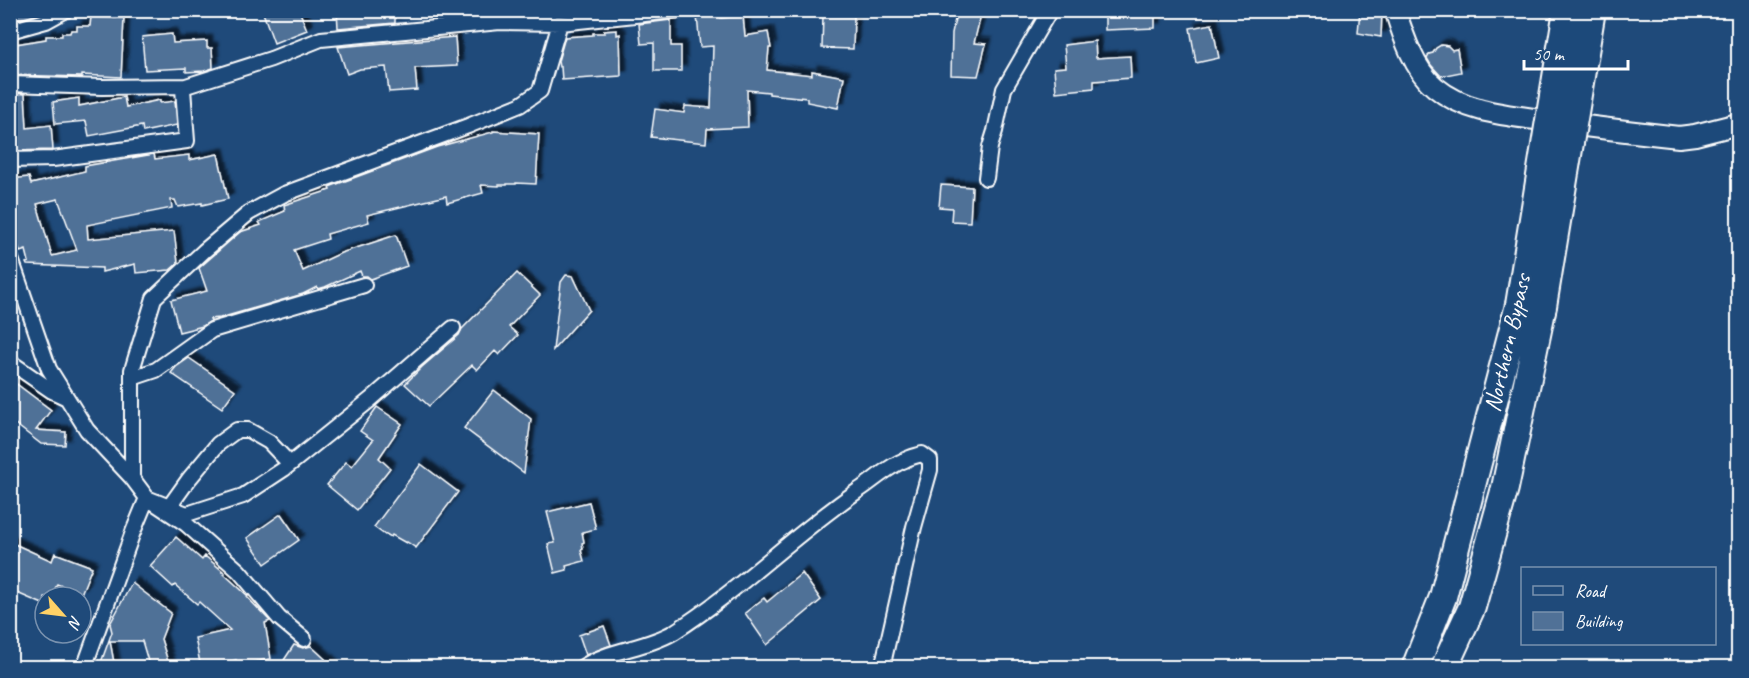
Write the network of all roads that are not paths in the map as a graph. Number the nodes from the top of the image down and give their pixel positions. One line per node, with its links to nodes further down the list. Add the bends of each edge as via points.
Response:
1 (66, 10): 8 (street, via 46,21)
2 (682, 10): 7 (street)
3 (1050, 10): 13 (street, via 1004,89)
4 (1395, 10): 11 (street, via 1408,46 1426,78 1465,105 1563,124 1679,137)
5 (1567, 10): 16 (highway, Northern Bypass, bridge)
6 (1592, 10): 16 (highway, Northern Bypass, bridge)
7 (560, 23): 10 (street, via 500,22 321,39); 19 (street, via 540,91 519,105 284,194 249,213 154,298)
8 (10, 31)
9 (10, 84): 10 (street)
10 (186, 86): 12 (street, via 183,89 187,141 53,159)
11 (1738, 124)
12 (10, 160)
13 (986, 178)
14 (10, 256): 20 (street, via 49,369)
15 (364, 285): 19 (street, via 212,330 156,370)
16 (1531, 305): 29 (highway, Northern Bypass, via 1443,597); 30 (highway, Northern Bypass, via 1505,488 1472,607)
17 (453, 328): 21 (street)
18 (10, 362): 20 (street)
19 (132, 378): 22 (street)
20 (67, 398): 22 (street, via 87,430)
21 (290, 464): 24 (street, via 243,496 187,514); 24 (street, via 269,442 248,430 237,430 218,444)
22 (132, 478): 23 (street)
23 (147, 498): 24 (street); 25 (street, via 186,524 239,571 279,618); 26 (street)
24 (169, 507)
25 (304, 639)
26 (84, 668)
27 (580, 668): 28 (street, via 593,659 672,633 739,586 848,497 902,460 922,454 930,460 930,470)
28 (882, 668)
29 (1415, 668)
30 (1444, 668)

